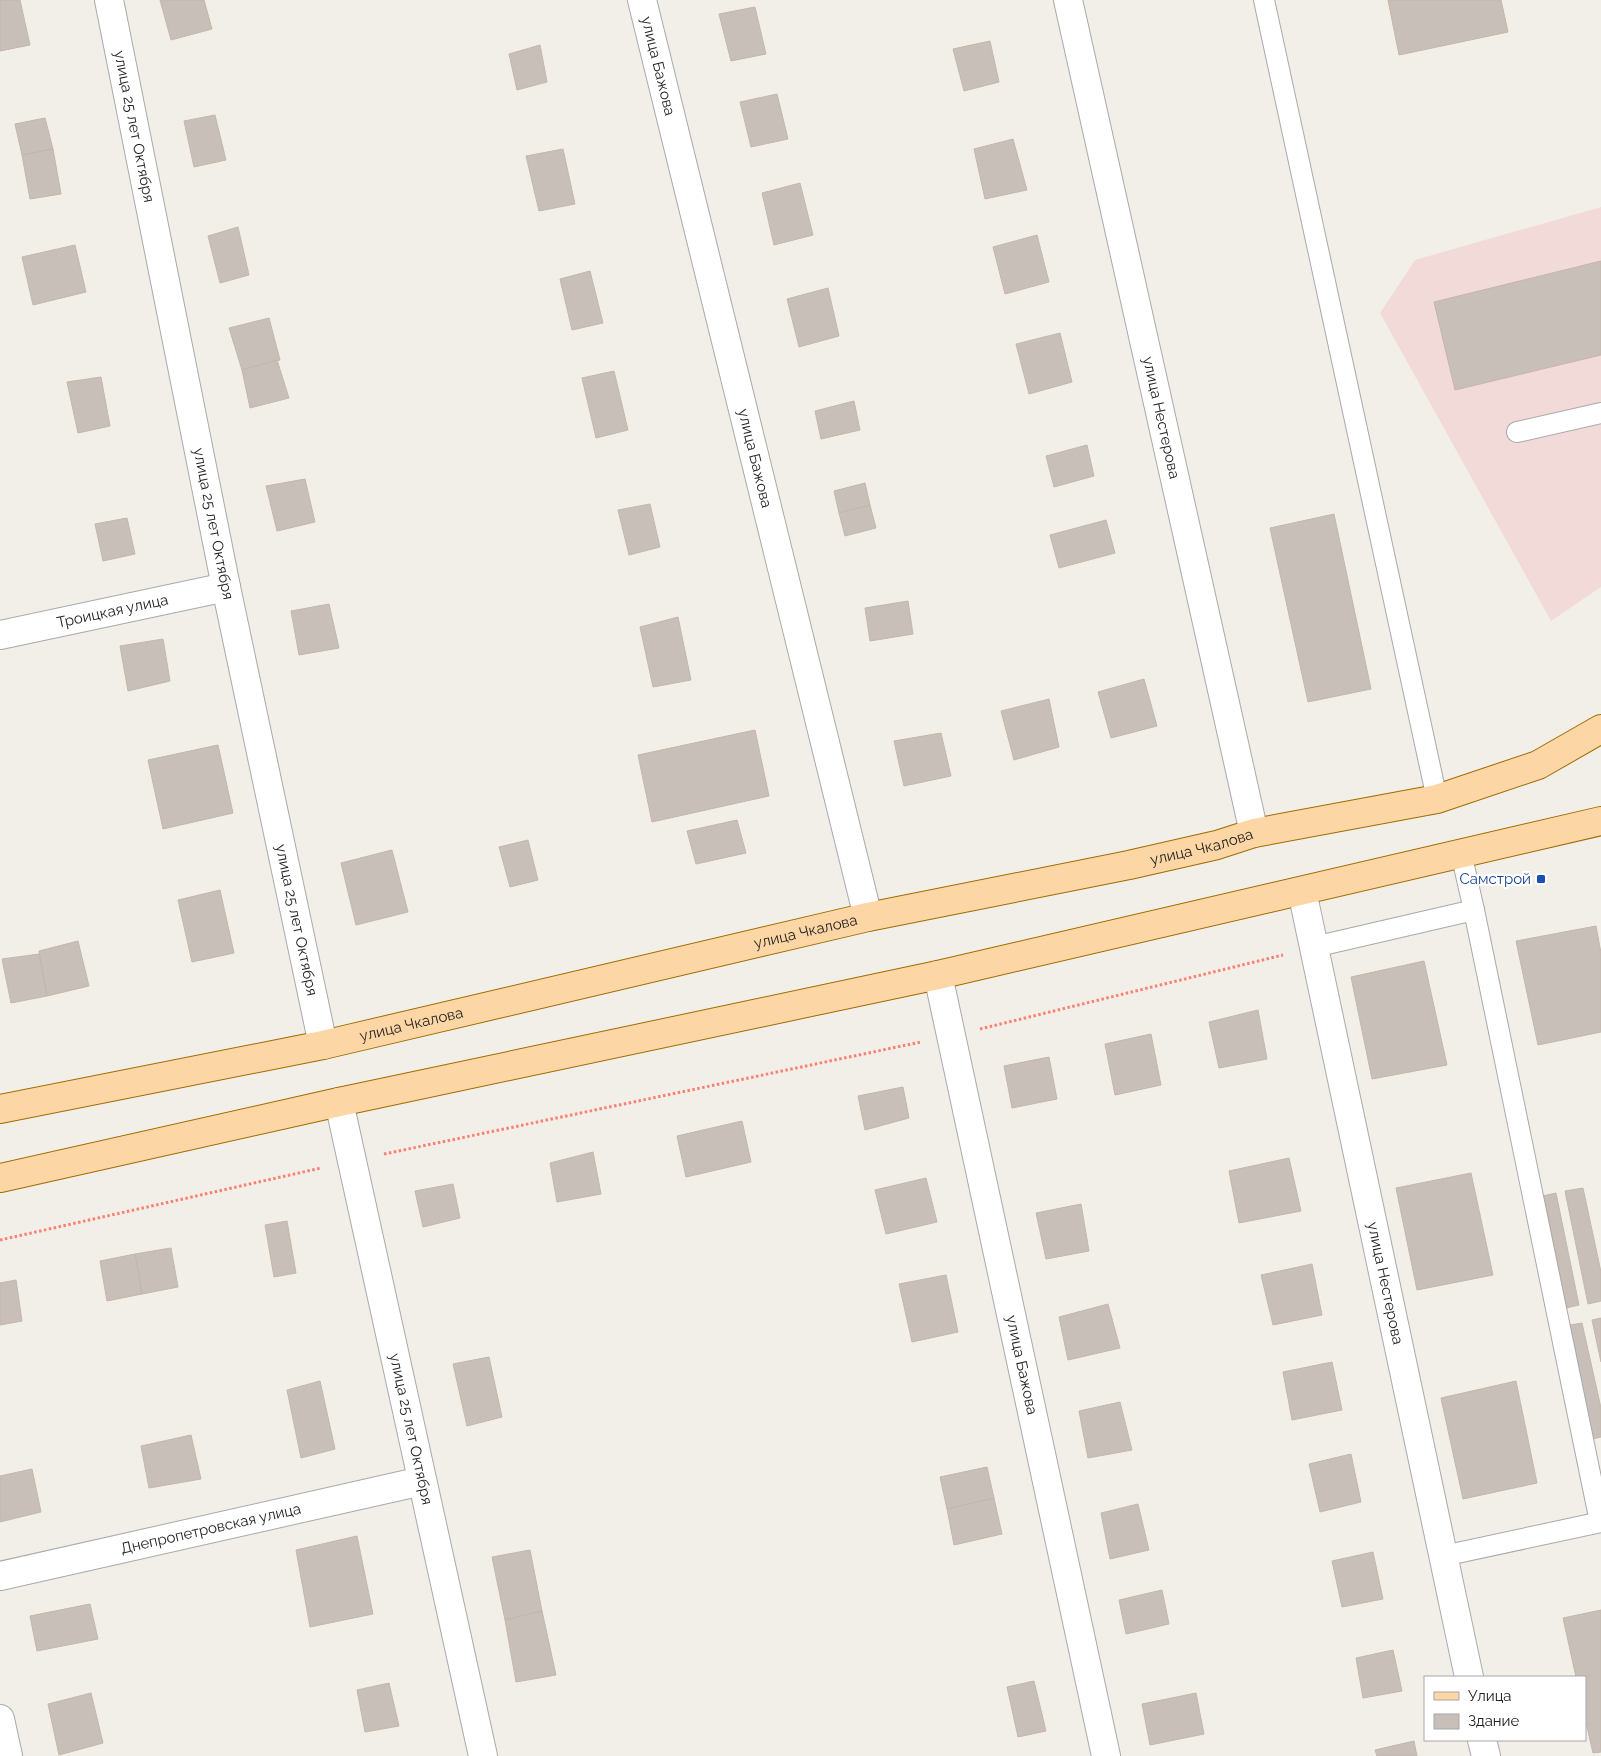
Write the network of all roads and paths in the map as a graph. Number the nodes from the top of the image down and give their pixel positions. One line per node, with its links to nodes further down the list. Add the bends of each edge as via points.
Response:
1 (110, 0): 7 (street, улица 25 лет Октября)
2 (642, 0): 16 (street, улица Бажова)
3 (1068, 0): 12 (street, улица Нестерова)
4 (1264, 0): 10 (lane)
5 (1601, 412): 6 (lane)
6 (1517, 432)
7 (226, 587): 8 (street, Троицкая улица); 20 (street, улица 25 лет Октября)
8 (0, 636)
9 (1601, 729): 10 (main road, улица Чкалова, via 1538,765)
10 (1436, 799): 12 (main road, улица Чкалова)
11 (1601, 821): 13 (main road)
12 (1254, 833): 16 (main road, улица Чкалова, via 1129,865)
13 (1461, 853): 14 (main road); 15 (lane)
14 (1302, 891): 17 (street, улица Нестерова); 18 (main road)
15 (1474, 910): 17 (lane); 27 (lane)
16 (868, 917): 20 (main road, улица Чкалова)
17 (1314, 947): 19 (path); 28 (street, улица Нестерова)
18 (938, 975): 19 (street, улица Бажова); 21 (main road)
19 (951, 1036): 23 (path); 35 (street, улица Бажова)
20 (323, 1045): 22 (main road, улица Чкалова)
21 (339, 1102): 23 (street, улица 25 лет Октября); 24 (main road)
22 (0, 1109)
23 (352, 1161): 25 (path); 26 (street, улица 25 лет Октября)
24 (0, 1178)
25 (0, 1240)
26 (422, 1481): 29 (street, Днепропетровская улица); 34 (street, улица 25 лет Октября)
27 (1601, 1522): 28 (lane)
28 (1443, 1556): 30 (street, улица Нестерова)
29 (0, 1576)
30 (1469, 1676)
31 (0, 1719): 33 (street)
32 (1482, 1741): 36 (street)
33 (8, 1756)
34 (483, 1756)
35 (1106, 1756)
36 (1486, 1756)

